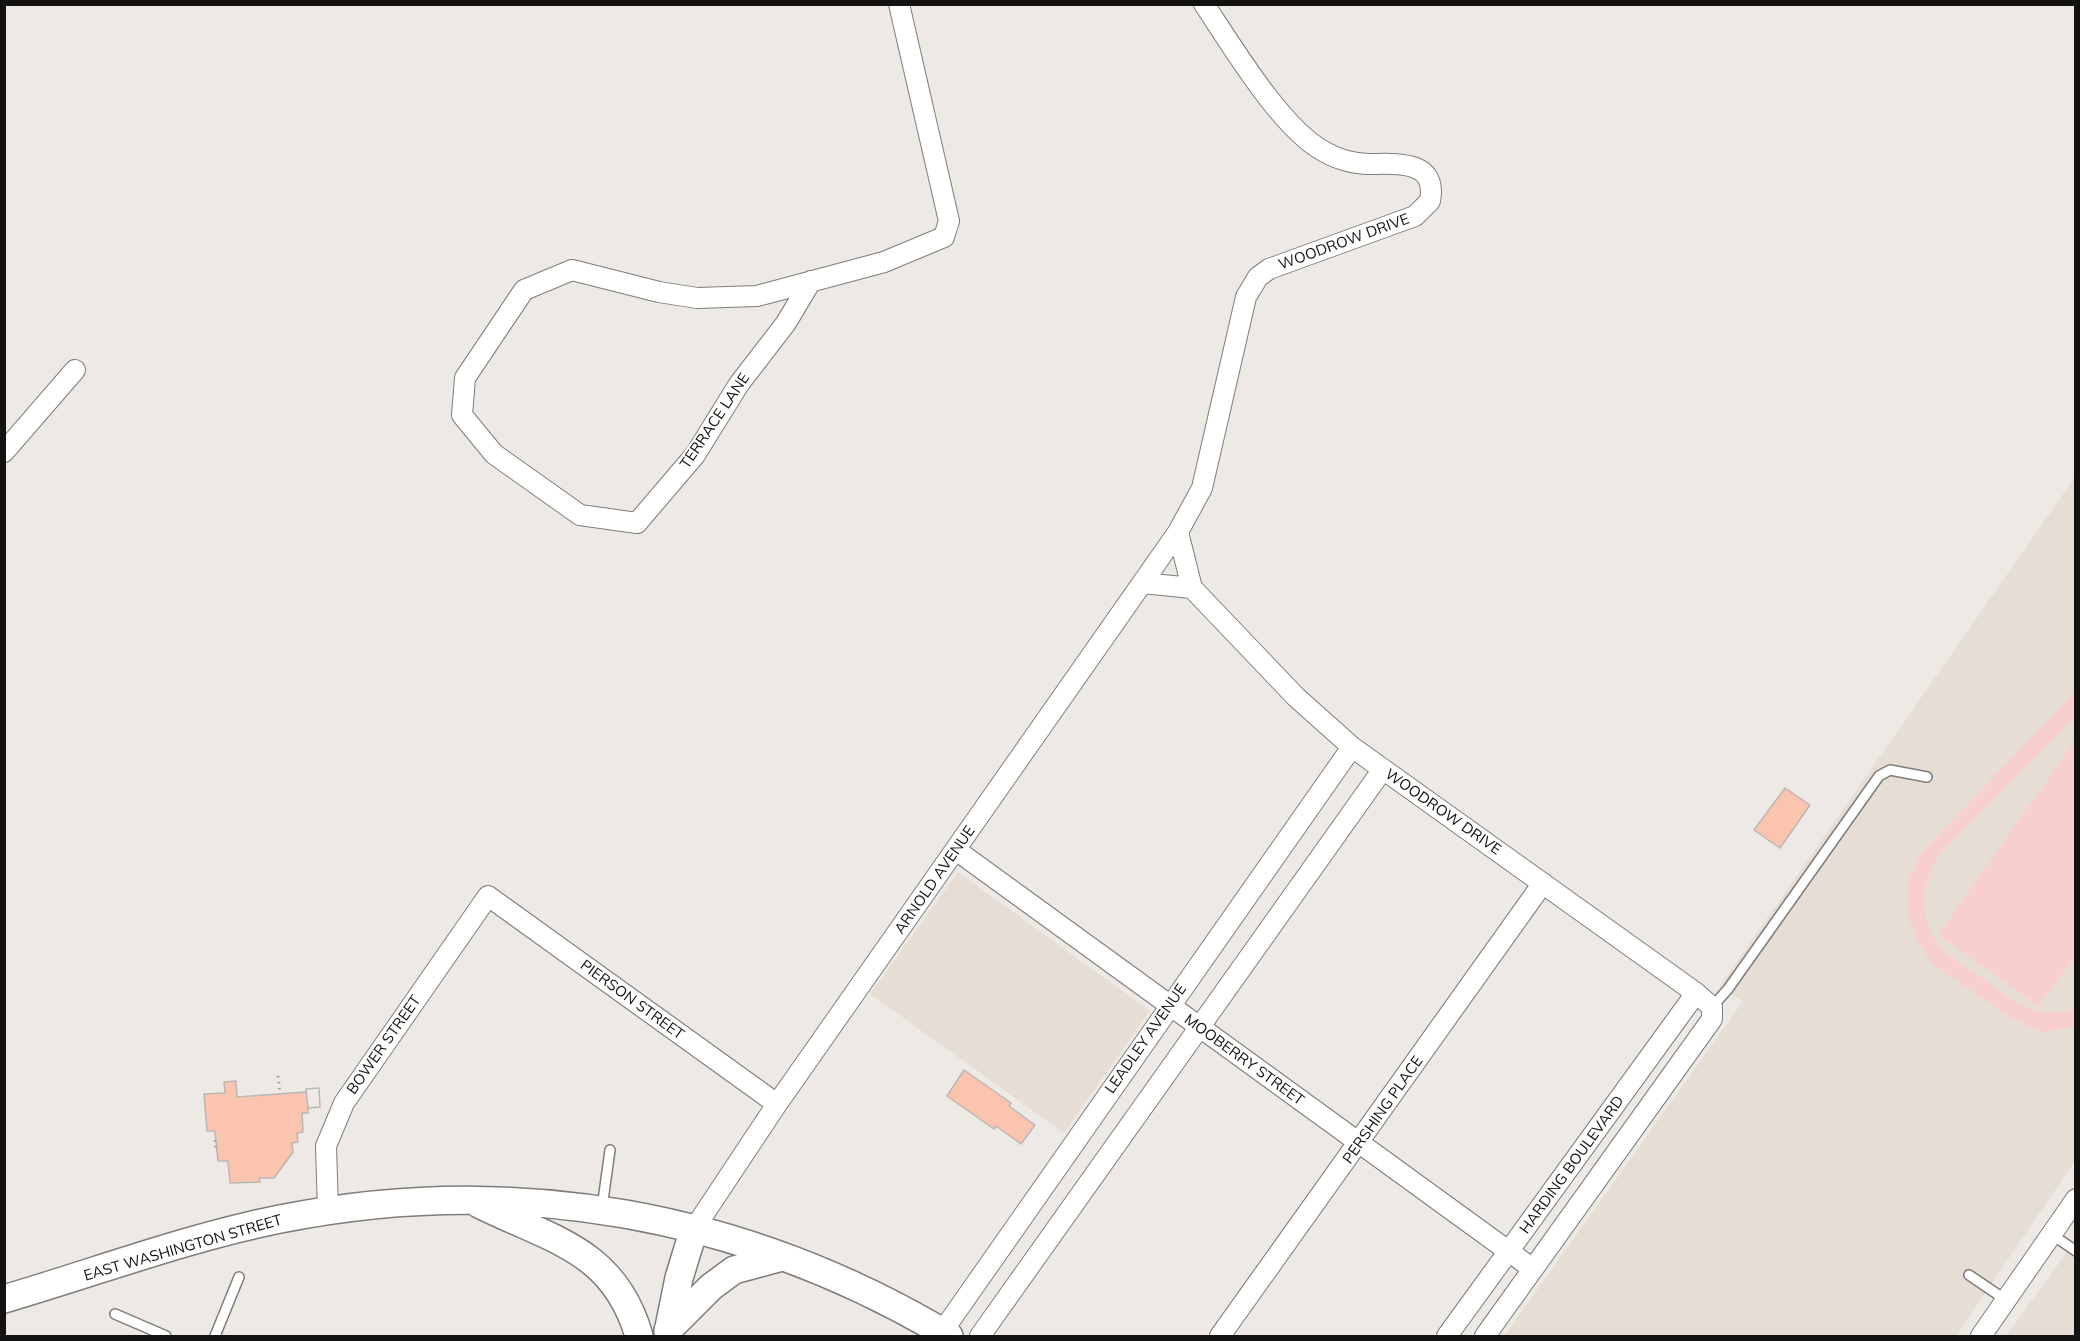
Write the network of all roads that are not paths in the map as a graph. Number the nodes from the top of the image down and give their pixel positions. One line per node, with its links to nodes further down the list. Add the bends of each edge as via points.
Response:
1 (899, 4): 3 (street, TERRACE LANE, via 949,227 935,243 884,262)
2 (1204, 4): 6 (street, WOODROW DRIVE, via 1301,136 1334,157 1367,164 1404,163 1416,168 1426,178 1431,197 1416,216 1303,255 1269,269 1253,283 1246,297 1202,488)
3 (811, 281): 3 (street, TERRACE LANE, via 758,296 697,298 572,270 524,290 465,378 462,415 494,454 580,515 637,523 696,455 739,384 786,323)
4 (75, 370): 5 (street)
5 (4, 452)
6 (1178, 532): 7 (street, ARNOLD AVENUE); 8 (street, WOODROW DRIVE)
7 (1143, 583): 8 (street); 12 (street, ARNOLD AVENUE)
8 (1192, 588): 9 (street, WOODROW DRIVE, via 1296,697)
9 (1352, 747): 10 (street, WOODROW DRIVE); 16 (street, LEADLEY AVENUE)
10 (1383, 769): 13 (street, WOODROW DRIVE); 18 (street)
11 (1928, 777): 17 (lane, via 1890,770 1880,776)
12 (956, 850): 16 (street, MOOBERRY STREET); 19 (street, ARNOLD AVENUE)
13 (1544, 883): 15 (street, WOODROW DRIVE); 20 (street, PERSHING PLACE)
14 (488, 896): 19 (street, PIERSON STREET); 25 (street, BOWER STREET, via 344,1103 326,1146)
15 (1696, 993): 17 (street, WOODROW DRIVE); 28 (street, HARDING BOULEVARD)
16 (1169, 1005): 18 (street, MOOBERRY STREET); 38 (street, LEADLEY AVENUE)
17 (1712, 1010): 31 (street, HARDING BOULEVARD, via 1712,1020)
18 (1201, 1028): 20 (street, MOOBERRY STREET); 42 (street)
19 (777, 1104): 26 (street, ARNOLD AVENUE)
20 (1360, 1143): 28 (street, MOOBERRY STREET); 43 (street, PERSHING PLACE)
21 (610, 1150): 24 (lane)
22 (2076, 1199): 27 (street)
23 (473, 1201): 24 (main road, EAST WASHINGTON STREET); 25 (main road, EAST WASHINGTON STREET); 41 (main road, via 587,1256 622,1294)
24 (602, 1208): 26 (main road, EAST WASHINGTON STREET)
25 (328, 1211): 34 (main road, EAST WASHINGTON STREET, via 200,1240)
26 (694, 1229): 30 (main road, EAST WASHINGTON STREET); 37 (main road)
27 (2051, 1234): 29 (lane); 35 (street)
28 (1509, 1251): 31 (street, MOOBERRY STREET); 44 (street, HARDING BOULEVARD)
29 (2076, 1251)
30 (786, 1256): 37 (main road, via 734,1270 711,1287); 38 (main road, EAST WASHINGTON STREET, via 853,1285)
31 (1533, 1269): 45 (street, HARDING BOULEVARD)
32 (1969, 1275): 35 (lane)
33 (239, 1277): 40 (lane)
34 (4, 1299)
35 (2006, 1300): 46 (street)
36 (115, 1314): 39 (lane)
37 (668, 1333)
38 (945, 1334)
39 (166, 1336)
40 (214, 1336)
41 (639, 1336)
42 (980, 1336)
43 (1220, 1336)
44 (1447, 1336)
45 (1485, 1336)
46 (1981, 1336)

